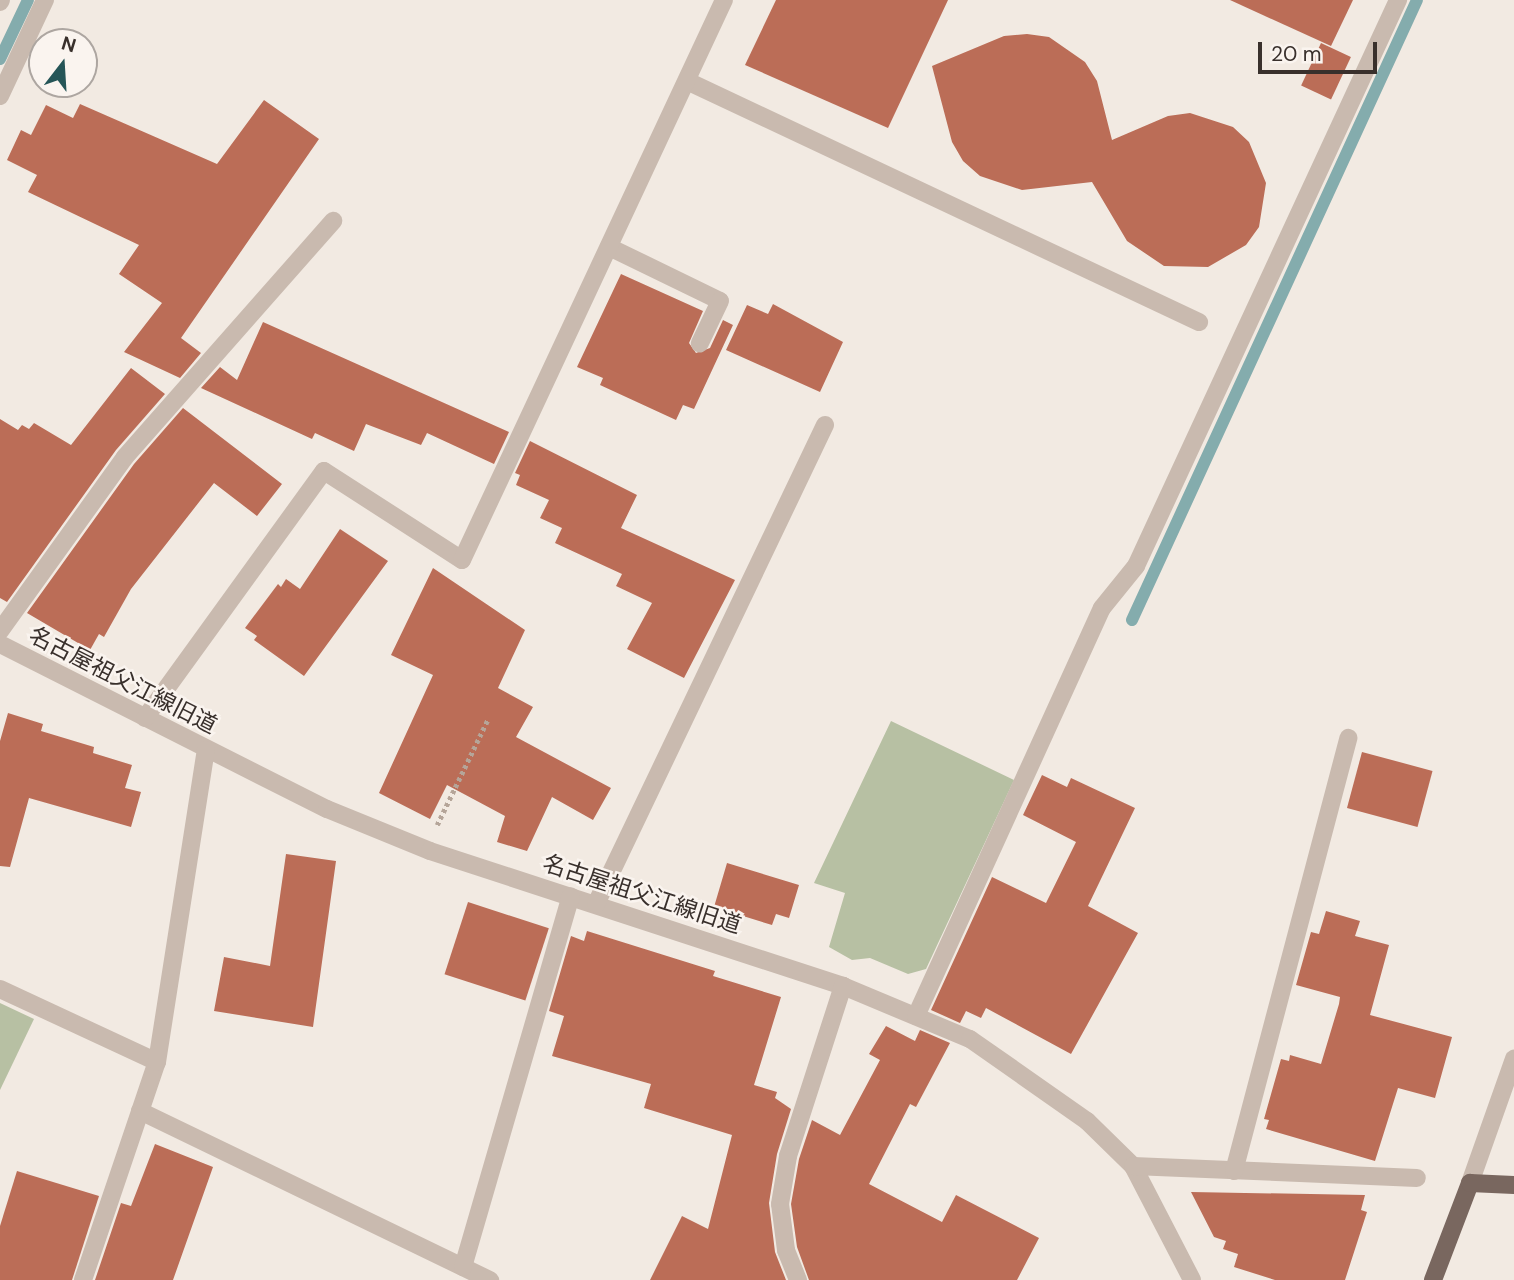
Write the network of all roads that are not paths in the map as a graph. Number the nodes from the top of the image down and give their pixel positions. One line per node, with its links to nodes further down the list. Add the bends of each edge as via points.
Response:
1 (45, 0): 5 (street)
2 (724, 0): 4 (street)
3 (1398, 0): 20 (street, via 1136,566 1102,608)
4 (687, 81): 7 (street); 8 (street)
5 (0, 96)
6 (333, 221): 11 (street, via 125,457)
7 (609, 247): 9 (street, via 720,301); 13 (street, via 462,560 324,471)
8 (1199, 322)
9 (700, 342)
10 (825, 425): 17 (street)
11 (0, 631)
12 (0, 644): 13 (street, 名古屋祖父江線旧道)
13 (145, 718): 15 (street, 名古屋祖父江線旧道)
14 (1348, 738): 25 (street)
15 (206, 750): 16 (street, 名古屋祖父江線旧道, via 327,809 426,849); 22 (street)
16 (571, 896): 17 (street, 名古屋祖父江線旧道); 29 (street)
17 (596, 904): 18 (street, 名古屋祖父江線旧道)
18 (843, 986): 20 (street, 名古屋祖父江線旧道); 32 (street, via 788,1156 780,1204 786,1250)
19 (0, 989): 22 (street)
20 (916, 1016): 24 (street, 名古屋祖父江線旧道, via 970,1040 1036,1083 1087,1121)
21 (1514, 1059): 27 (street)
22 (157, 1062): 23 (street)
23 (140, 1111): 29 (street); 30 (street)
24 (1133, 1166): 25 (street); 33 (street, 名古屋祖父江線旧道)
25 (1234, 1171): 26 (street)
26 (1417, 1178)
27 (1470, 1183): 28 (main road); 34 (main road)
28 (1514, 1185)
29 (463, 1267): 31 (street)
30 (83, 1280)
31 (490, 1280)
32 (798, 1280)
33 (1192, 1280)
34 (1433, 1280)

